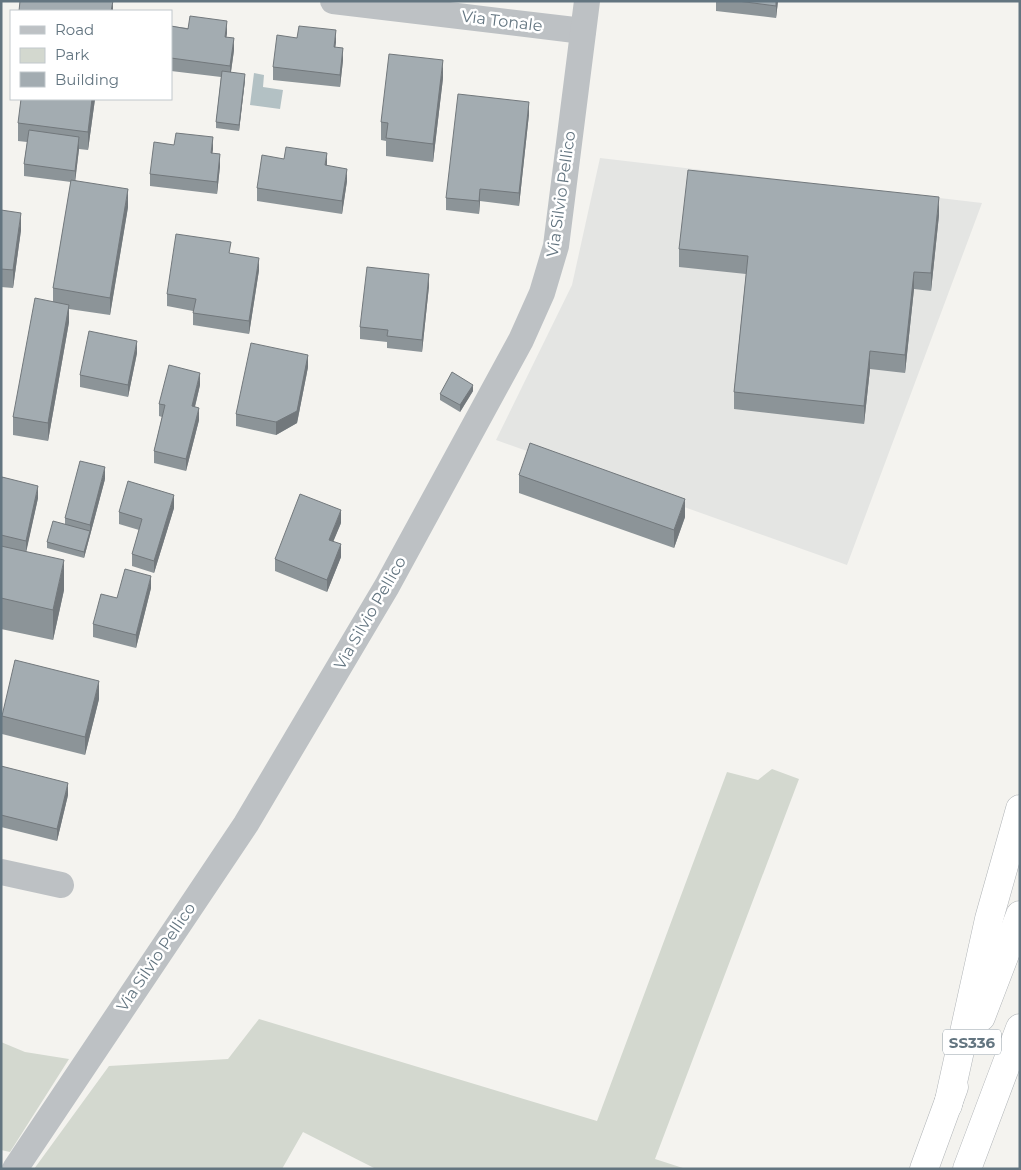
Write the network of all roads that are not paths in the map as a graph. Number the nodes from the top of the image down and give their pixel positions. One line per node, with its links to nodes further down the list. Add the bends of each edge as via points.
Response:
1 (333, 1): 3 (street, Via Tonale)
2 (587, 1): 3 (street, Via Silvio Pellico)
3 (583, 31): 12 (street, Via Silvio Pellico, via 556,246 542,293 521,340 387,586 246,824)
4 (1020, 809): 10 (highway, via 989,919)
5 (1, 872): 6 (street)
6 (61, 885)
7 (1020, 915): 10 (highway, SS336)
8 (1020, 1028): 11 (highway, SS336)
9 (1020, 1063): 11 (highway)
10 (948, 1105): 13 (highway, SS336)
11 (986, 1119): 14 (highway, SS336)
12 (15, 1169)
13 (924, 1169)
14 (967, 1169)

